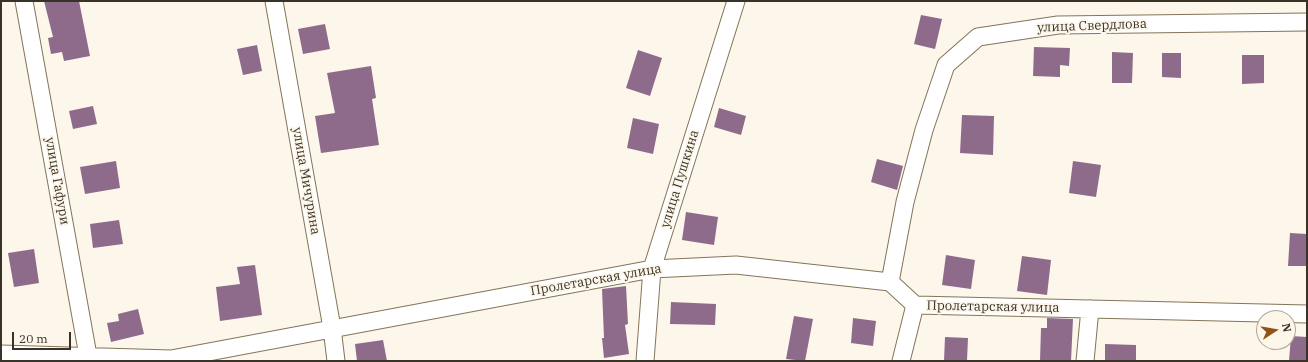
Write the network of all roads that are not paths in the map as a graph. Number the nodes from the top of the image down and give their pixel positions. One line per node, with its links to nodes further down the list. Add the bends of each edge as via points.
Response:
1 (24, 1): 12 (street, улица Гафури)
2 (274, 1): 10 (street, улица Мичурина)
3 (736, 1): 5 (street, улица Пушкина)
4 (1307, 22): 6 (street, улица Свердлова, via 1058,25 978,37 946,65 924,130 907,194)
5 (652, 269): 6 (street, Пролетарская улица, via 736,265); 10 (street, Пролетарская улица); 14 (street, улица Пушкина)
6 (890, 282): 7 (street, Пролетарская улица)
7 (915, 305): 8 (street, Пролетарская улица); 15 (street)
8 (1090, 309): 9 (street, Пролетарская улица); 16 (street)
9 (1307, 314)
10 (332, 328): 12 (street, Пролетарская улица, via 171,359); 13 (street, улица Мичурина)
11 (1, 354): 12 (street, Пролетарская улица)
12 (88, 358)
13 (336, 361)
14 (645, 361)
15 (901, 361)
16 (1085, 361)

